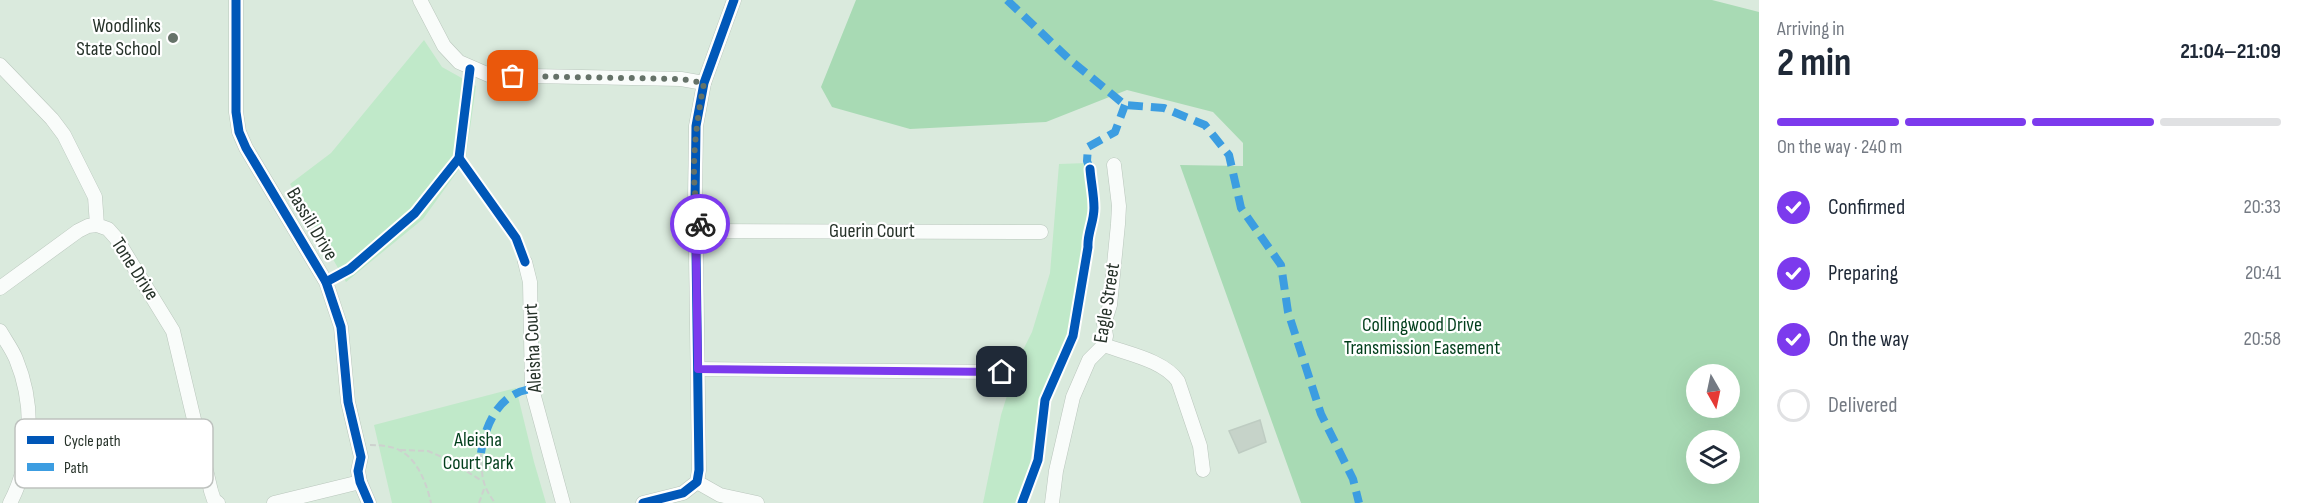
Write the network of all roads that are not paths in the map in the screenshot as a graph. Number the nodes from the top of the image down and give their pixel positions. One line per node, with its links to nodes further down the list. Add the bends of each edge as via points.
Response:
1 (236, 0): 19 (street, Bassili Drive, via 239,132 326,282 341,327 348,402 359,448)
2 (420, 0): 5 (street, via 444,46 459,62 489,75 681,79)
3 (734, 0): 5 (street)
4 (0, 65): 7 (street, Tone Drive, via 64,135 96,197)
5 (704, 83): 8 (street, via 696,126 695,203)
6 (1114, 165): 13 (street, Eagle Street, via 1119,224)
7 (97, 225): 11 (street, via 78,231); 17 (street, Tone Drive, via 116,237 173,331)
8 (702, 231): 9 (street, Guerin Court); 14 (street, via 696,251)
9 (1041, 232)
10 (525, 262): 27 (street, Aleisha Court, via 530,282 532,389)
11 (0, 288)
12 (0, 331): 16 (street, via 16,358)
13 (1104, 345): 18 (street, via 1162,366 1178,381 1200,446); 30 (street, Eagle Street, via 1089,360 1073,397)
14 (698, 369): 15 (street); 20 (street)
15 (1002, 372)
16 (28, 419)
17 (194, 419)
18 (1203, 470)
19 (360, 482): 25 (street); 26 (street, Bassili Drive)
20 (697, 482): 28 (street, via 683,493); 29 (street, via 720,495)
21 (18, 488): 23 (street)
22 (210, 488): 24 (street, Tone Drive)
23 (10, 503)
24 (218, 503)
25 (274, 503)
26 (369, 503)
27 (563, 503)
28 (643, 503)
29 (757, 503)
30 (1052, 503)

